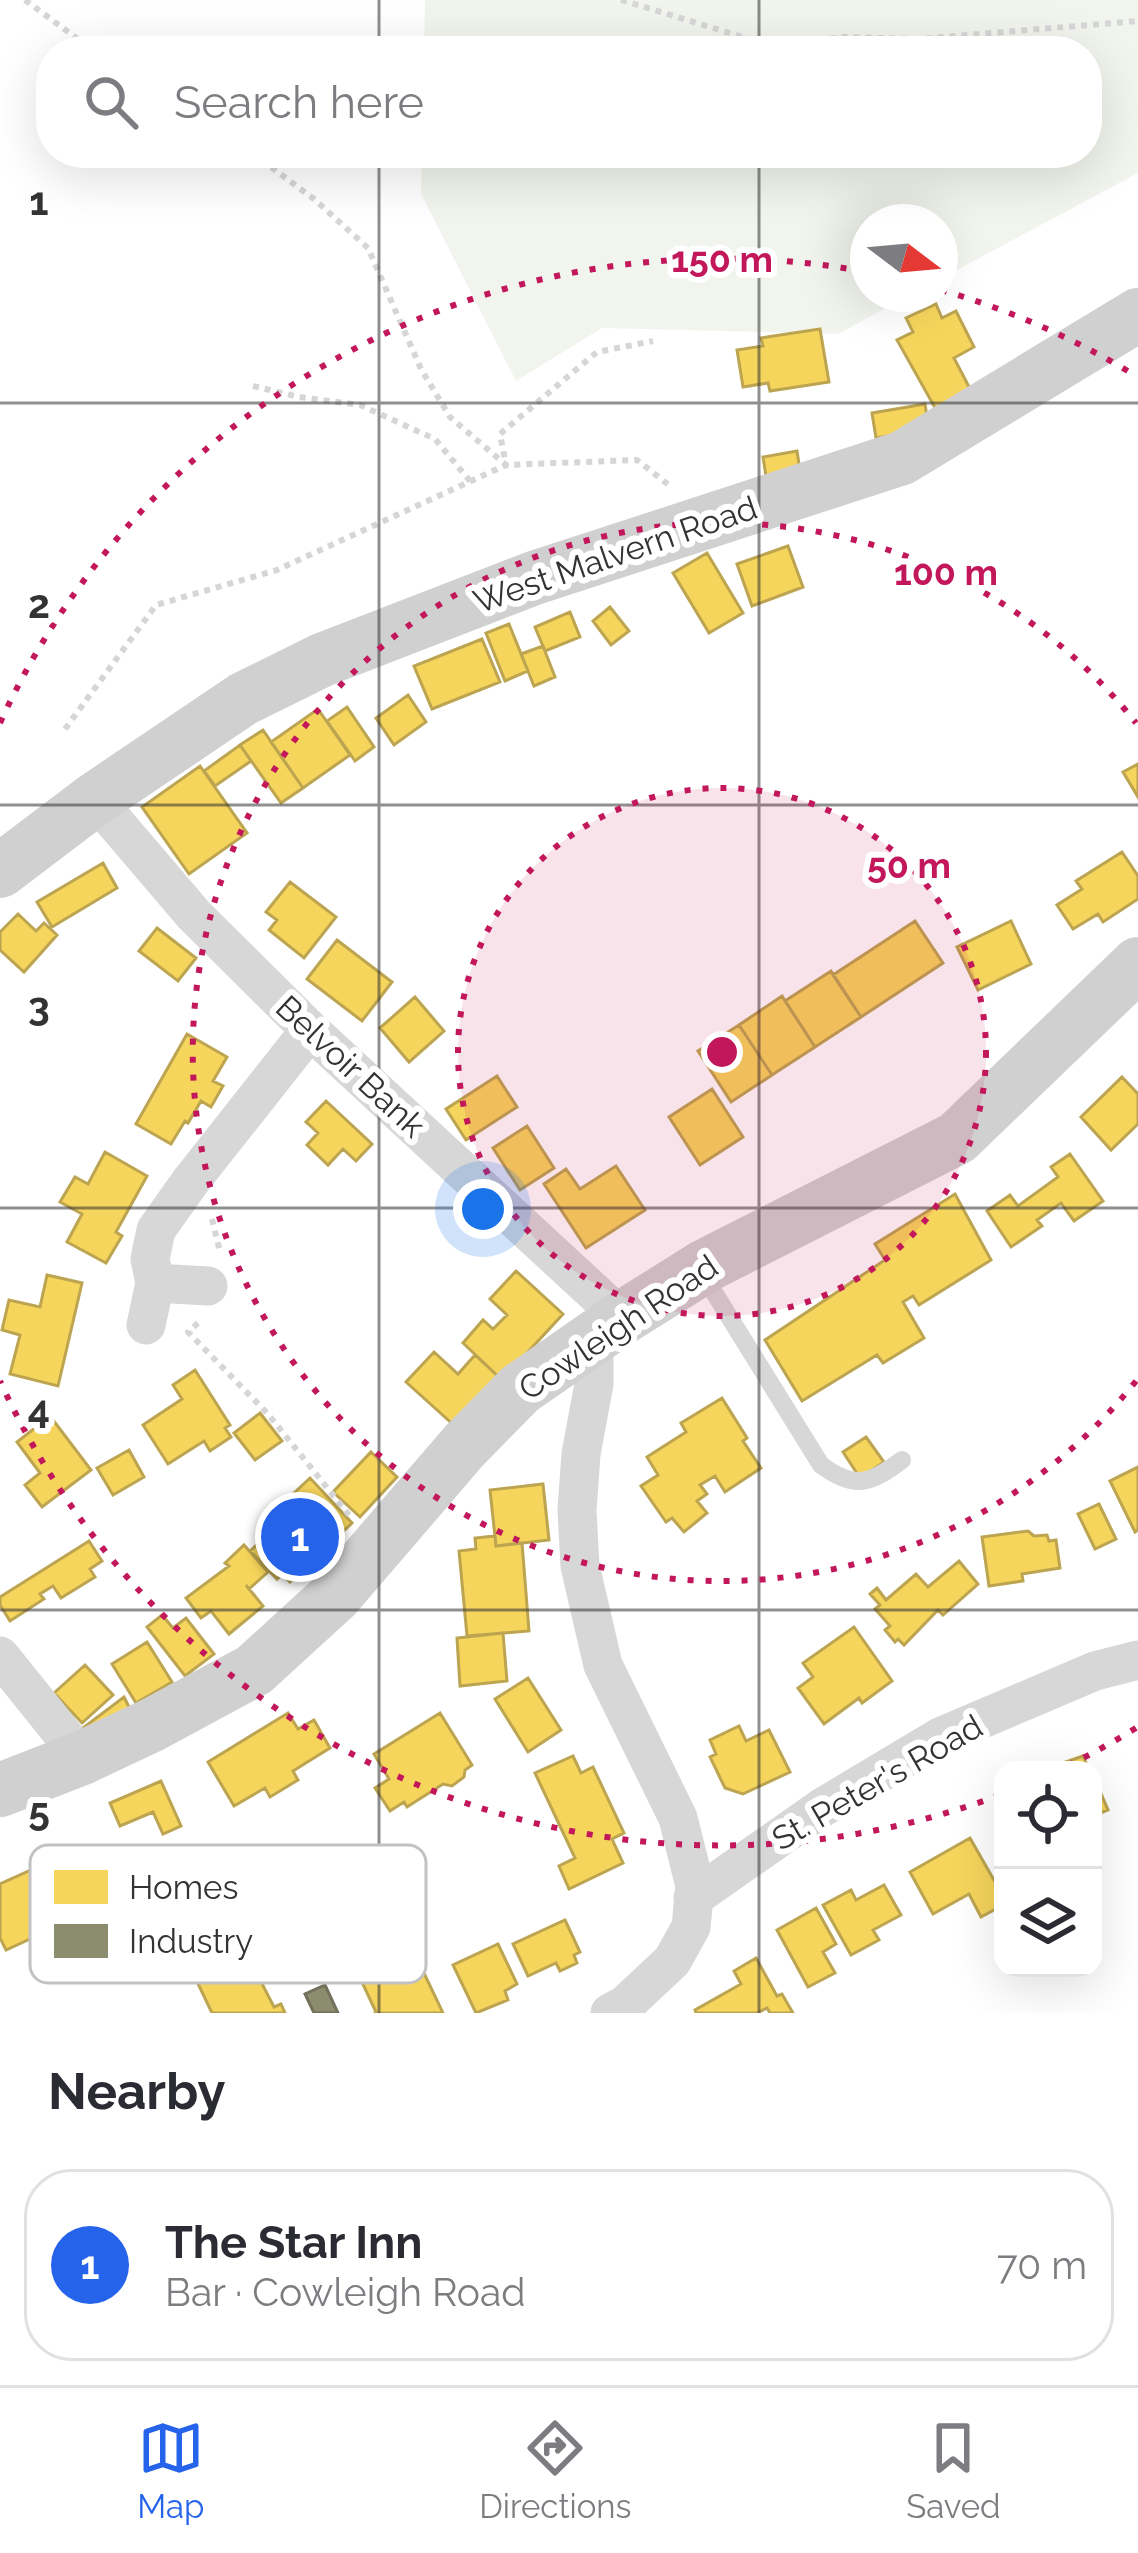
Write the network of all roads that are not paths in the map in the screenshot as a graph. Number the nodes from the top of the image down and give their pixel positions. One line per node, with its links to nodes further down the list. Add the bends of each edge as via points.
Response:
1 (1138, 315): 2 (main road, West Malvern Road, via 902,458 534,578 322,660 242,699)
2 (95, 799): 3 (main road, West Malvern Road); 5 (street, Belvoir Bank, via 194,915)
3 (0, 871)
4 (1138, 964): 6 (main road, Cowleigh Road, via 957,1138)
5 (310, 1030): 7 (street, via 156,1230); 10 (street, Belvoir Bank)
6 (699, 1269): 10 (main road, Cowleigh Road); 11 (lane, via 821,1465 840,1479 869,1481)
7 (154, 1283): 8 (street); 9 (street)
8 (210, 1286)
9 (146, 1324)
10 (608, 1327): 14 (main road, Cowleigh Road, via 520,1389 336,1595 254,1670); 16 (street, via 581,1454 580,1566 603,1665 678,1818)
11 (902, 1460)
12 (0, 1656): 14 (street)
13 (1138, 1660): 16 (street, St. Peter's Road, via 940,1737)
14 (82, 1758): 15 (main road, Cowleigh Road)
15 (0, 1790)
16 (694, 1898): 17 (street, via 691,1927 672,1961)
17 (610, 2013)

